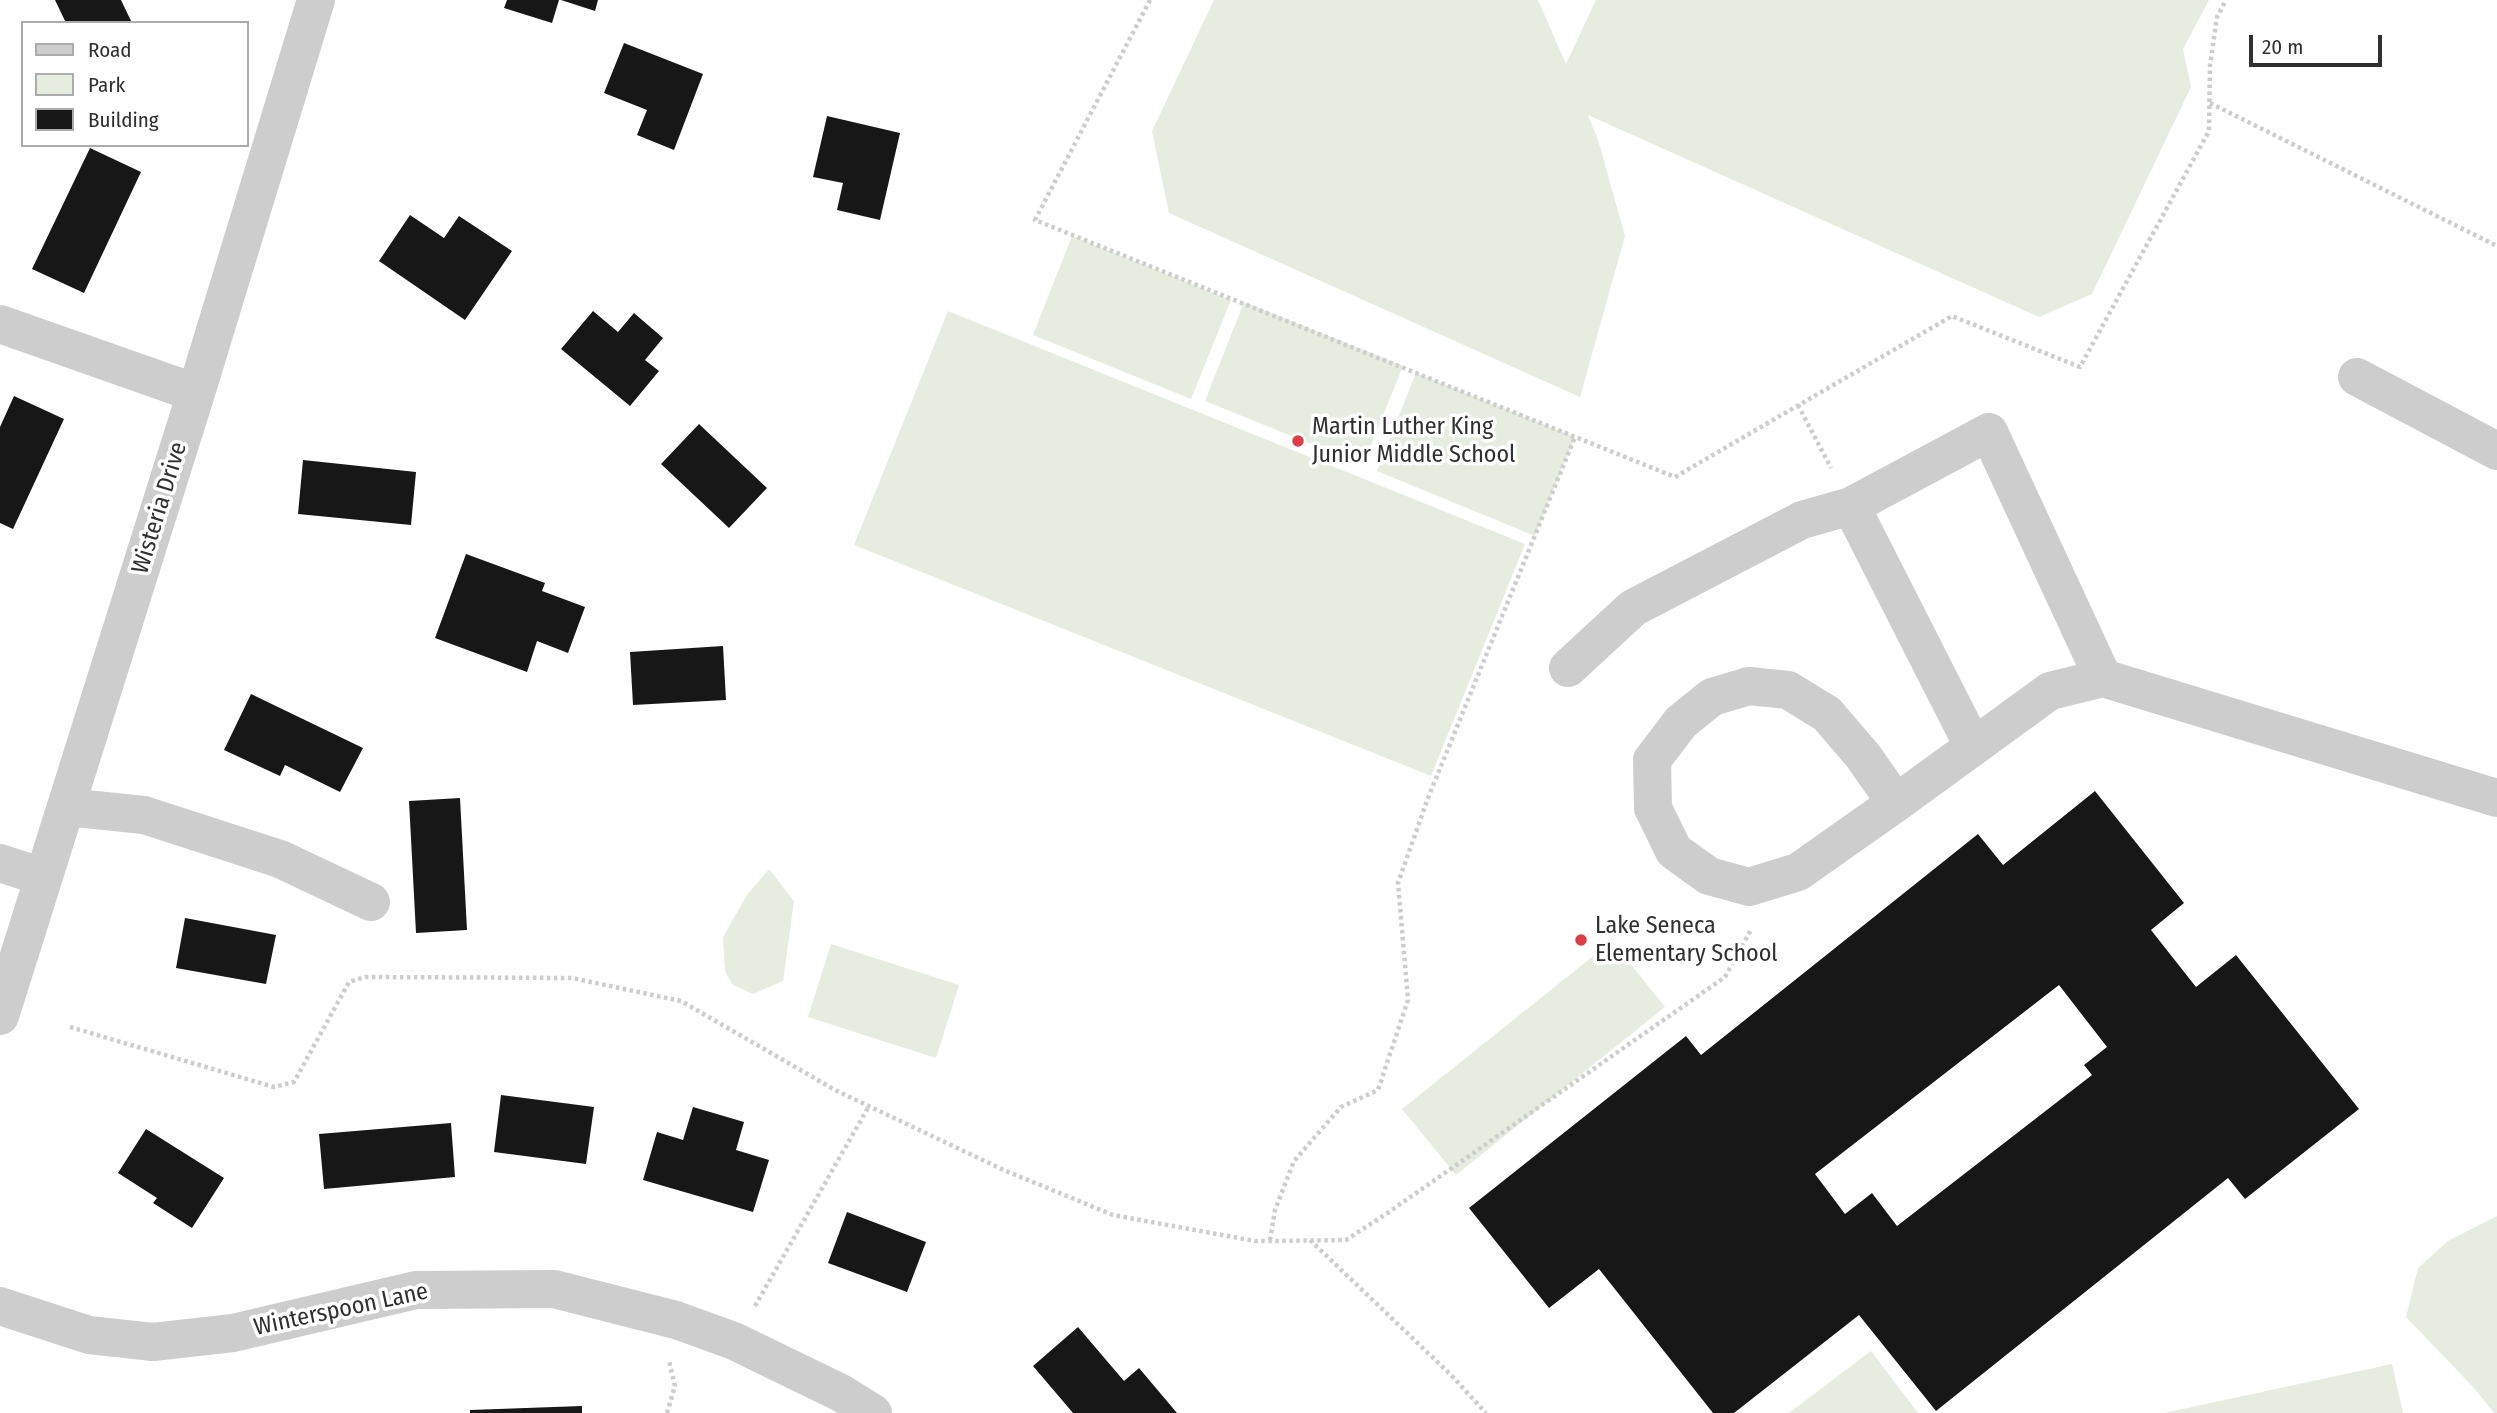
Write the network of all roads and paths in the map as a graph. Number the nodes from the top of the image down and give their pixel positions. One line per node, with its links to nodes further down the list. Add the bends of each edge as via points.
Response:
1 (316, 0): 8 (street, Wisteria Drive)
2 (1150, 0): 10 (path, via 1035,220)
3 (2226, 0): 4 (path, via 2215,29)
4 (2210, 103): 5 (path); 9 (path, via 2209,131 2080,367 1952,316)
5 (2497, 246)
6 (0, 324): 8 (street)
7 (2357, 377): 11 (street)
8 (196, 393): 18 (street, Wisteria Drive)
9 (1798, 405): 10 (path, via 1675,477); 12 (path)
10 (1575, 437): 27 (path, via 1398,883 1408,1000 1388,1066 1378,1090 1341,1107 1294,1161 1275,1210)
11 (2497, 451)
12 (1851, 506): 13 (street, via 1802,520 1633,608); 14 (street, via 1989,432); 15 (street)
13 (1568, 668)
14 (2103, 678): 15 (street, via 2050,691); 16 (street)
15 (1973, 746): 17 (street)
16 (2497, 798)
17 (1896, 803): 21 (street, via 1798,873); 21 (street, via 1827,715 1787,690 1749,686 1712,697 1681,722 1652,760 1653,808 1674,851 1709,876 1749,887)
18 (66, 807): 20 (street, Wisteria Drive); 22 (street, via 144,815 280,859)
19 (0, 863): 20 (street)
20 (43, 877): 23 (street, Wisteria Drive)
21 (1780, 878): 26 (path, via 1725,977 1346,1240)
22 (372, 902)
23 (0, 1016)
24 (70, 1027): 25 (path, via 274,1087 293,1082 349,982 365,977 572,978 681,1001)
25 (869, 1106): 27 (path, via 1113,1215); 29 (path)
26 (1310, 1240): 27 (path); 31 (path)
27 (1270, 1241)
28 (0, 1307): 29 (street, Winterspoon Lane, via 89,1335 153,1342 233,1333 416,1290 554,1289 676,1320)
29 (734, 1341): 30 (street, Winterspoon Lane, via 841,1392)
30 (873, 1413)
31 (1486, 1413)

